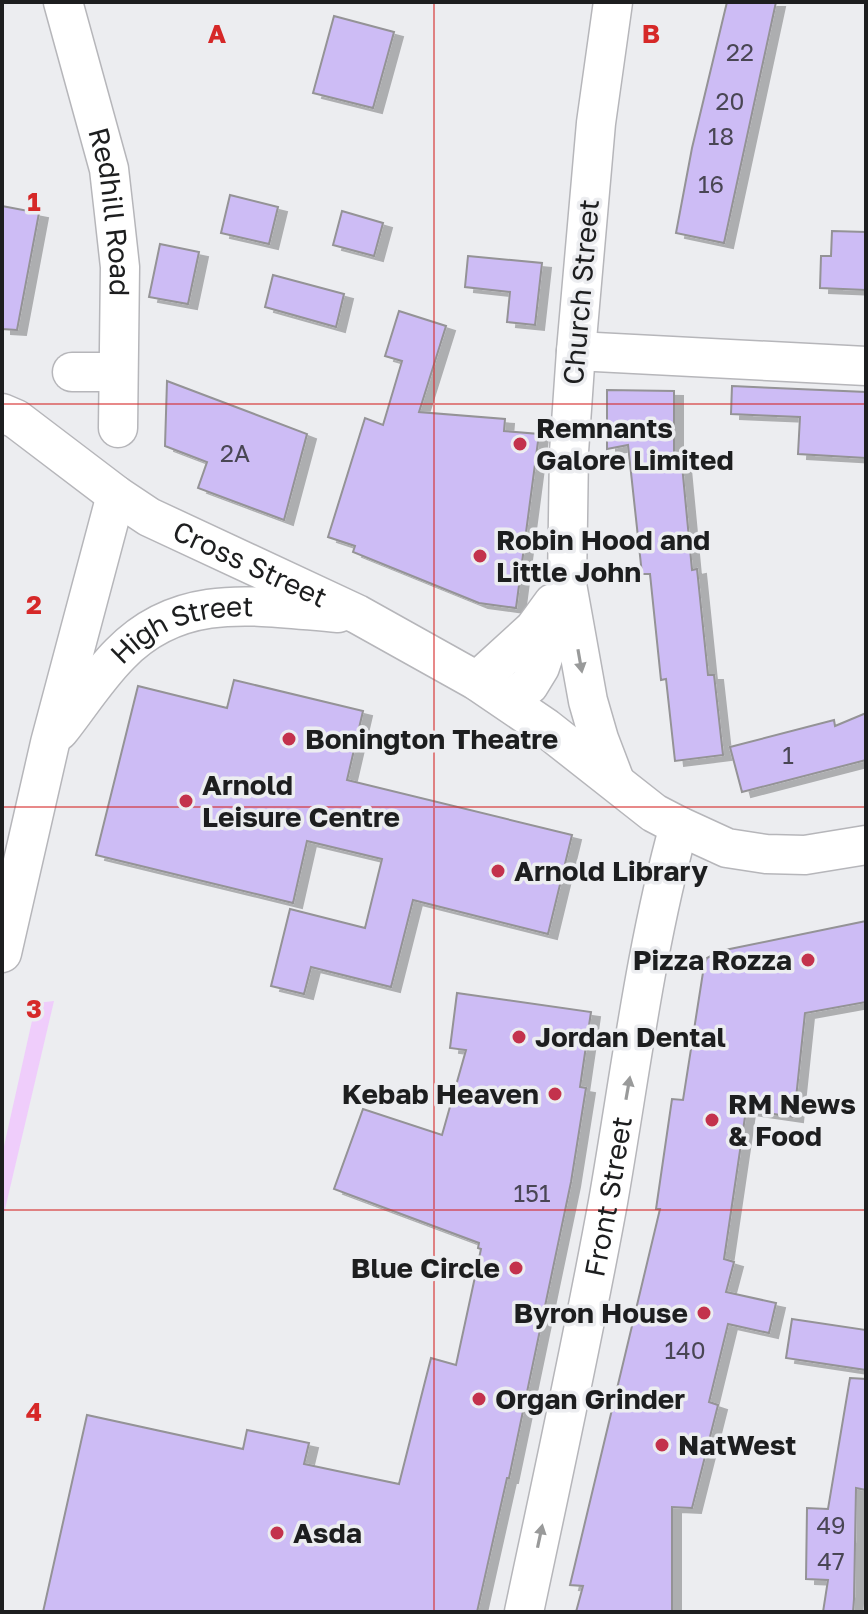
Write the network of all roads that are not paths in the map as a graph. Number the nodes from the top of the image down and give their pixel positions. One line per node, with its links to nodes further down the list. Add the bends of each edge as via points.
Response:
1 (63, 2): 6 (street, Redhill Road, via 109,169 120,267)
2 (613, 2): 3 (street, Church Street, via 596,123)
3 (576, 351): 4 (street); 10 (street, Church Street)
4 (866, 366)
5 (72, 372): 6 (street)
6 (118, 372): 8 (street, Redhill Road)
7 (2, 413): 9 (street, Cross Street)
8 (118, 428)
9 (116, 495): 11 (street, Cross Street, via 149,517); 13 (street, High Street)
10 (567, 584): 12 (street, Church Street, via 529,685); 14 (street, Church Street, one-way to 14, via 588,701)
11 (357, 614): 12 (street, Cross Street); 13 (street, High Street, via 219,606 167,620 120,654)
12 (493, 691): 14 (street, Cross Street)
13 (50, 743): 17 (street, High Street)
14 (616, 783): 15 (street, Cross Street)
15 (679, 826): 16 (street, Cross Street, via 727,848 766,854 805,855); 18 (street, Front Street, one-way to 15, via 598,1257 649,948)
16 (866, 845)
17 (2, 953)
18 (524, 1612)

